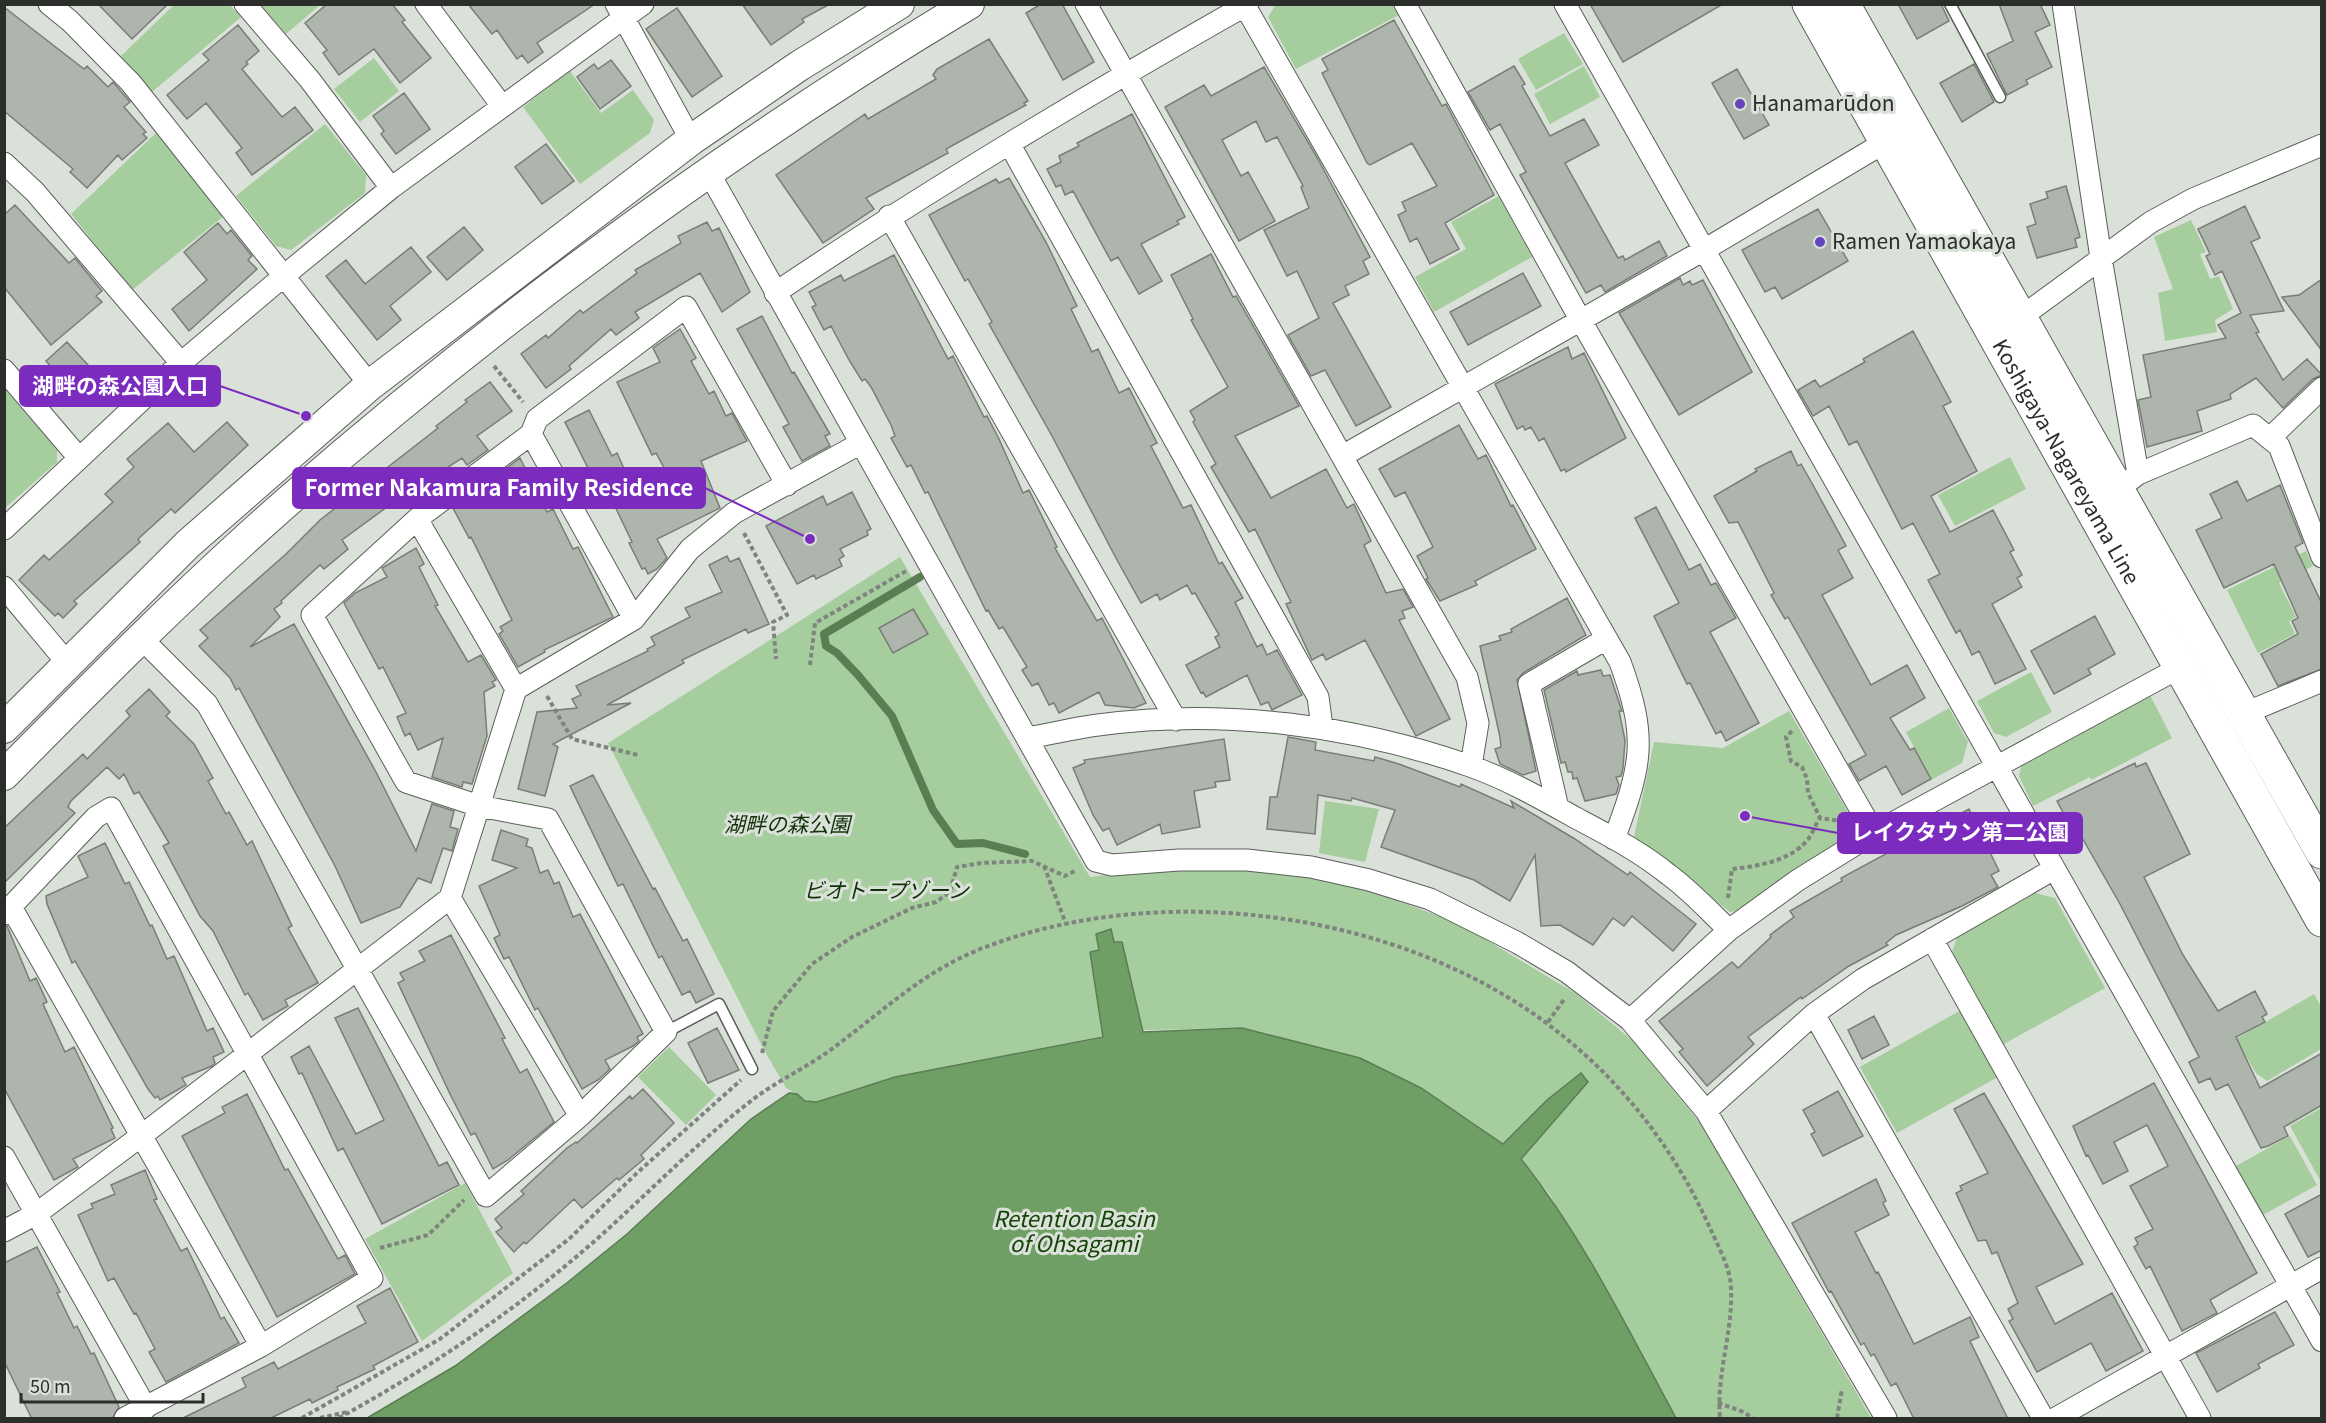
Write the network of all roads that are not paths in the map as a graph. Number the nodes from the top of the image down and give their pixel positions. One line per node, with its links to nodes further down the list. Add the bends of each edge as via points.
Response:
1 (49, 4): 29 (street, via 131,83)
2 (244, 4): 25 (street, via 310,80)
3 (426, 4): 18 (street)
4 (643, 4): 15 (street)
5 (899, 4): 19 (street)
6 (969, 4): 24 (street, via 809,102)
7 (1086, 4): 16 (street)
8 (1405, 4): 32 (street)
9 (1565, 4): 27 (street)
10 (1809, 4): 20 (main road, Koshigaya-Nagareyama Line)
11 (1843, 4): 31 (main road, Koshigaya-Nagareyama Line)
12 (1950, 4): 17 (lane)
13 (2062, 4): 28 (street)
14 (1247, 5): 16 (street); 36 (street)
15 (620, 11): 18 (street); 19 (street)
16 (1126, 74): 21 (street); 41 (street)
17 (2000, 97)
18 (501, 106): 25 (street)
19 (691, 140): 35 (street)
20 (1887, 141): 27 (street); 53 (main road, Koshigaya-Nagareyama Line)
21 (1010, 144): 26 (street); 58 (street, via 1318,697)
22 (2322, 145): 28 (street, via 2193,199 2151,222)
23 (4, 163): 33 (street, via 34,192)
24 (709, 173): 30 (street); 50 (street, via 590,256 480,343 287,502)
25 (391, 188): 29 (street)
26 (889, 216): 30 (street); 57 (street)
27 (1704, 250): 32 (street); 62 (street)
28 (2101, 258): 31 (street); 43 (street)
29 (285, 275): 33 (street); 35 (street)
30 (775, 293): 40 (street)
31 (2020, 316): 43 (main road, Koshigaya-Nagareyama Line)
32 (1580, 319): 36 (street); 66 (street)
33 (181, 363): 42 (street)
34 (4, 370): 42 (street)
35 (370, 385): 52 (street, via 188,544)
36 (1461, 386): 41 (street); 51 (street)
37 (2322, 388): 39 (street)
38 (534, 426): 44 (street, via 686,307); 45 (street); 49 (street)
39 (2271, 437): 43 (street, via 2253,426); 47 (street, via 2279,446)
40 (861, 442): 44 (street); 60 (street)
41 (1344, 454): 61 (street, via 1467,677 1478,723)
42 (79, 458): 46 (street)
43 (2127, 482): 56 (main road, Koshigaya-Nagareyama Line)
44 (787, 485): 49 (street, via 734,513 690,549)
45 (417, 519): 55 (street); 64 (street, via 312,615 406,782)
46 (4, 529)
47 (2322, 558)
48 (4, 587): 52 (street)
49 (634, 619): 55 (street)
50 (141, 638): 63 (street); 75 (street, via 207,704)
51 (1606, 639): 65 (street, via 1529,684); 67 (street, via 1620,662 1633,698 1640,741 1633,788)
52 (69, 665): 59 (street)
53 (2179, 668): 62 (street); 72 (main road, Koshigaya-Nagareyama Line)
54 (2322, 681): 56 (street)
55 (516, 689): 64 (street)
56 (2243, 714): 68 (main road, Koshigaya-Nagareyama Line)
57 (1176, 720): 58 (street); 60 (street, via 1099,724)
58 (1322, 727): 61 (street)
59 (4, 728)
60 (1027, 738): 77 (street, via 1096,861 1112,865 1247,860 1311,867 1370,880 1430,899 1518,943 1578,980)
61 (1471, 766): 65 (street)
62 (1996, 766): 66 (street); 69 (street)
63 (4, 775)
64 (479, 806): 70 (street); 78 (street, via 548,819)
65 (1558, 808): 67 (street)
66 (1874, 833): 73 (street, via 1798,880)
67 (1614, 839): 73 (street, via 1669,874)
68 (2322, 852)
69 (2054, 869): 74 (street); 88 (street)
70 (450, 898): 75 (street); 82 (street)
71 (8, 910): 79 (street, via 96,818 111,808); 83 (street)
72 (2322, 920)
73 (1729, 930): 77 (street)
74 (1932, 939): 76 (street, via 1863,979); 91 (street)
75 (357, 970): 79 (street); 82 (street, via 486,1196)
76 (1814, 1014): 81 (street); 95 (street)
77 (1630, 1020): 81 (street)
78 (666, 1032): 80 (lane, via 719,1004); 82 (street)
79 (246, 1055): 83 (street); 90 (street, via 372,1278)
80 (753, 1070)
81 (1706, 1111): 94 (street)
82 (580, 1116)
83 (141, 1136): 85 (street); 90 (street)
84 (4, 1157): 85 (street)
85 (36, 1214): 86 (street); 92 (street)
86 (4, 1232)
87 (2322, 1268): 88 (street)
88 (2290, 1285): 89 (street); 91 (street)
89 (2322, 1341)
90 (261, 1346): 92 (street)
91 (2164, 1356): 96 (street); 97 (street)
92 (146, 1408): 93 (street)
93 (125, 1419)
94 (1886, 1419)
95 (2043, 1419)
96 (2056, 1419)
97 (2200, 1419)

